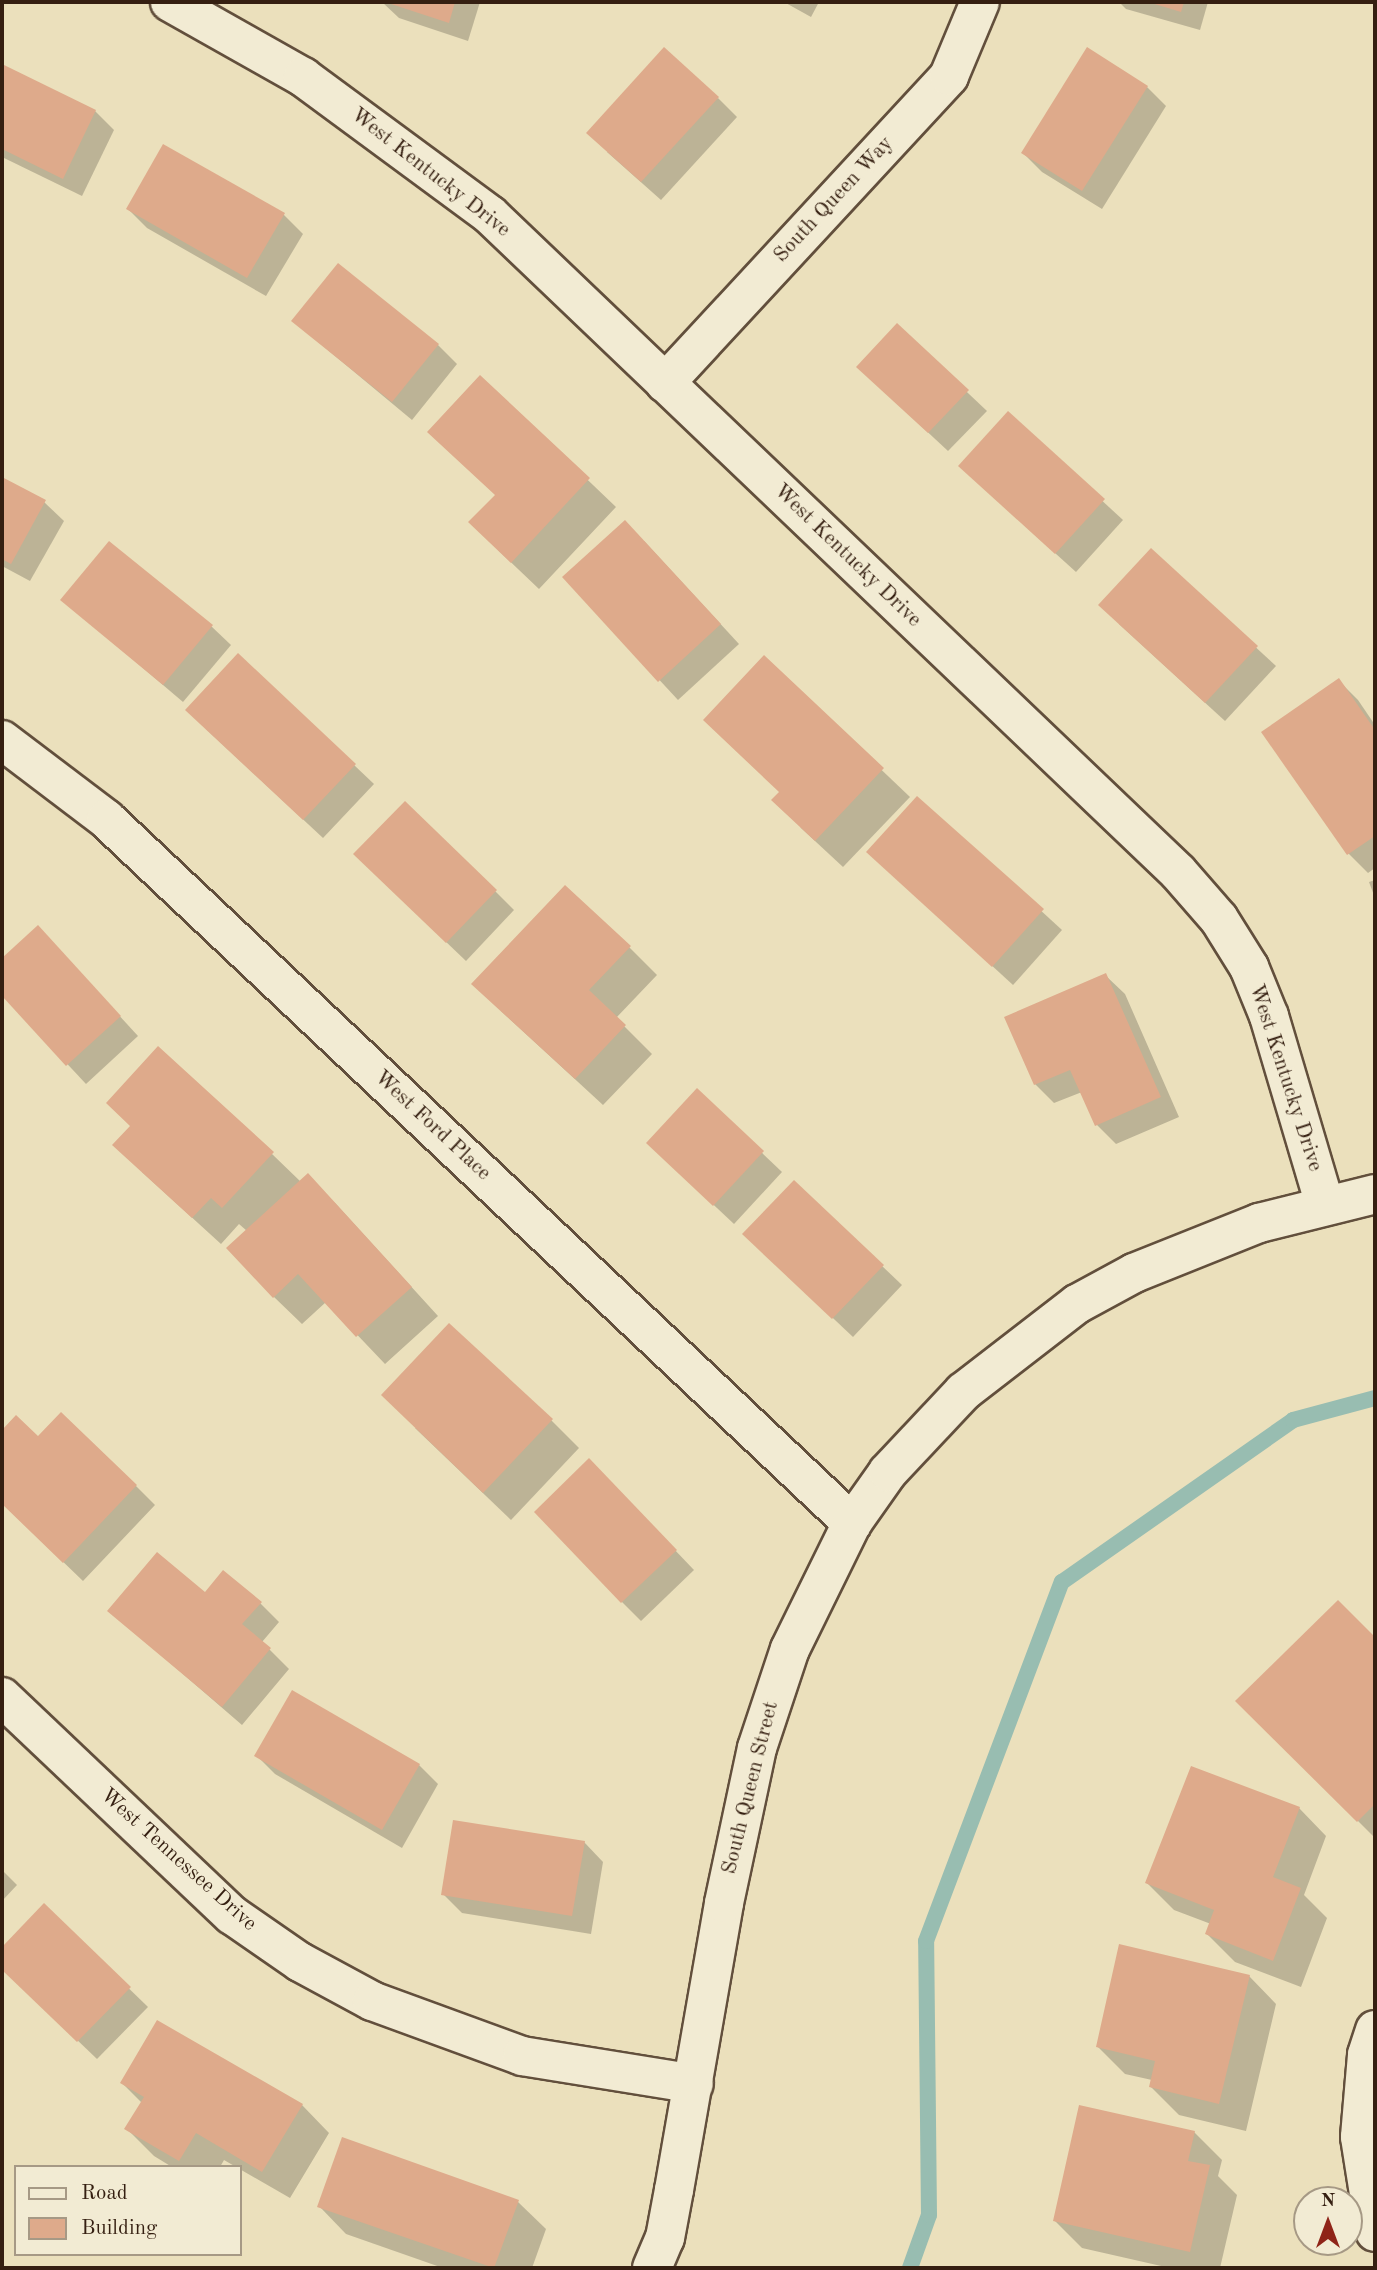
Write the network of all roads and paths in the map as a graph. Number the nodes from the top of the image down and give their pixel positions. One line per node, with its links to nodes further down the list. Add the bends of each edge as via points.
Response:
1 (170, 2): 3 (street, West Kentucky Drive)
2 (980, 2): 4 (street, South Queen Way, via 948,76)
3 (211, 12): 4 (street, West Kentucky Drive, via 490,215)
4 (665, 383): 7 (street, West Kentucky Drive, via 1178,872 1219,919 1249,967 1269,1016)
5 (2, 740): 8 (street, West Ford Place, via 106,818)
6 (1375, 1195): 7 (street)
7 (1325, 1205): 8 (street, South Queen Street, via 1200,1245 1077,1304 963,1392 888,1472)
8 (852, 1523): 11 (street, South Queen Street, via 799,1629 757,1748 724,1903)
9 (2, 1697): 11 (street, West Tennessee Drive, via 233,1915 300,1962 372,2001 522,2056)
10 (1375, 2030): 12 (street, via 1367,2055 1360,2137)
11 (694, 2084): 13 (street, South Queen Street, via 664,2238)
12 (1375, 2232)
13 (652, 2268)

